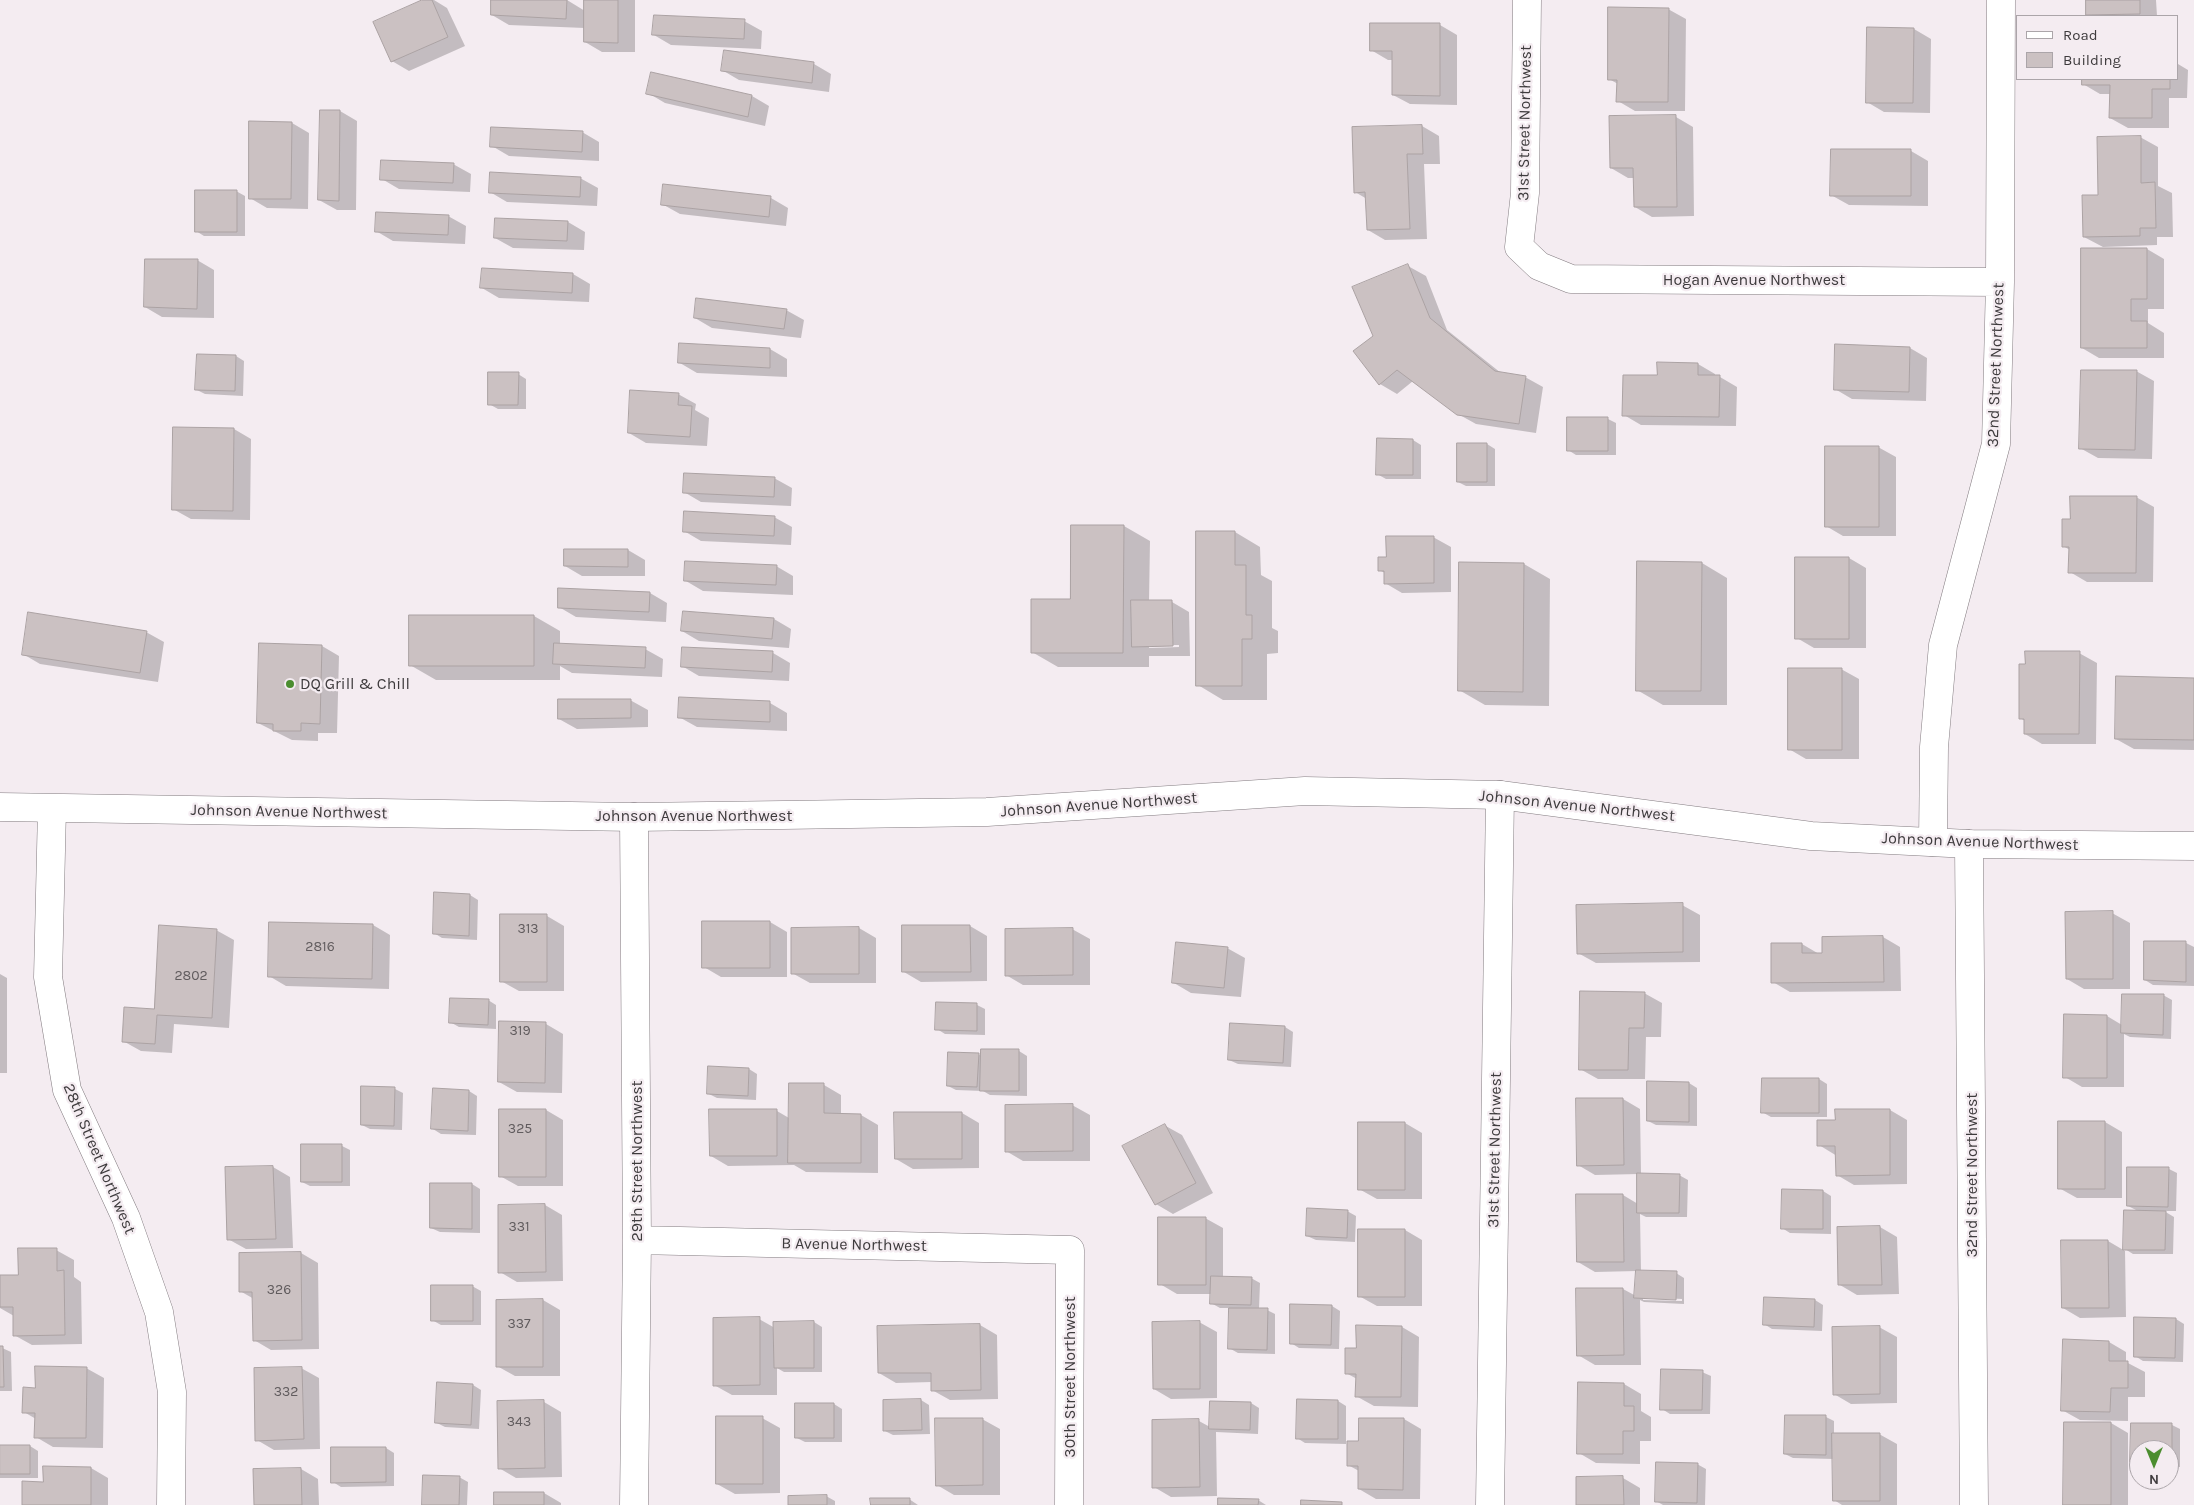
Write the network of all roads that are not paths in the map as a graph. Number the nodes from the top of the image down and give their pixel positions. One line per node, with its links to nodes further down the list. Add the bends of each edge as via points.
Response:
1 (1527, 0): 3 (street, 31st Street Northwest, via 1526,193)
2 (2001, 0): 4 (street, 32nd Street Northwest)
3 (1520, 246): 4 (street, Hogan Avenue Northwest, via 1539,266 1571,279)
4 (2000, 282): 9 (street, 32nd Street Northwest, via 1996,444 1943,644 1934,748)
5 (1500, 795): 8 (street, Johnson Avenue Northwest, via 1294,791 987,812); 9 (street, Johnson Avenue Northwest, via 1811,836); 17 (street, 31st Street Northwest)
6 (0, 807): 7 (street, Johnson Avenue Northwest)
7 (52, 809): 8 (street, Johnson Avenue Northwest); 14 (street, 28th Street Northwest, via 48,977 65,1081 126,1218 159,1312 172,1392)
8 (634, 817): 12 (street, 29th Street Northwest)
9 (1933, 842): 10 (street, Johnson Avenue Northwest)
10 (1969, 844): 11 (street, Johnson Avenue Northwest); 18 (street, 32nd Street Northwest)
11 (2194, 846)
12 (638, 1240): 13 (street, B Avenue Northwest); 15 (street, 29th Street Northwest)
13 (1070, 1250): 16 (street, 30th Street Northwest)
14 (171, 1505)
15 (634, 1505)
16 (1069, 1505)
17 (1490, 1505)
18 (1974, 1505)

